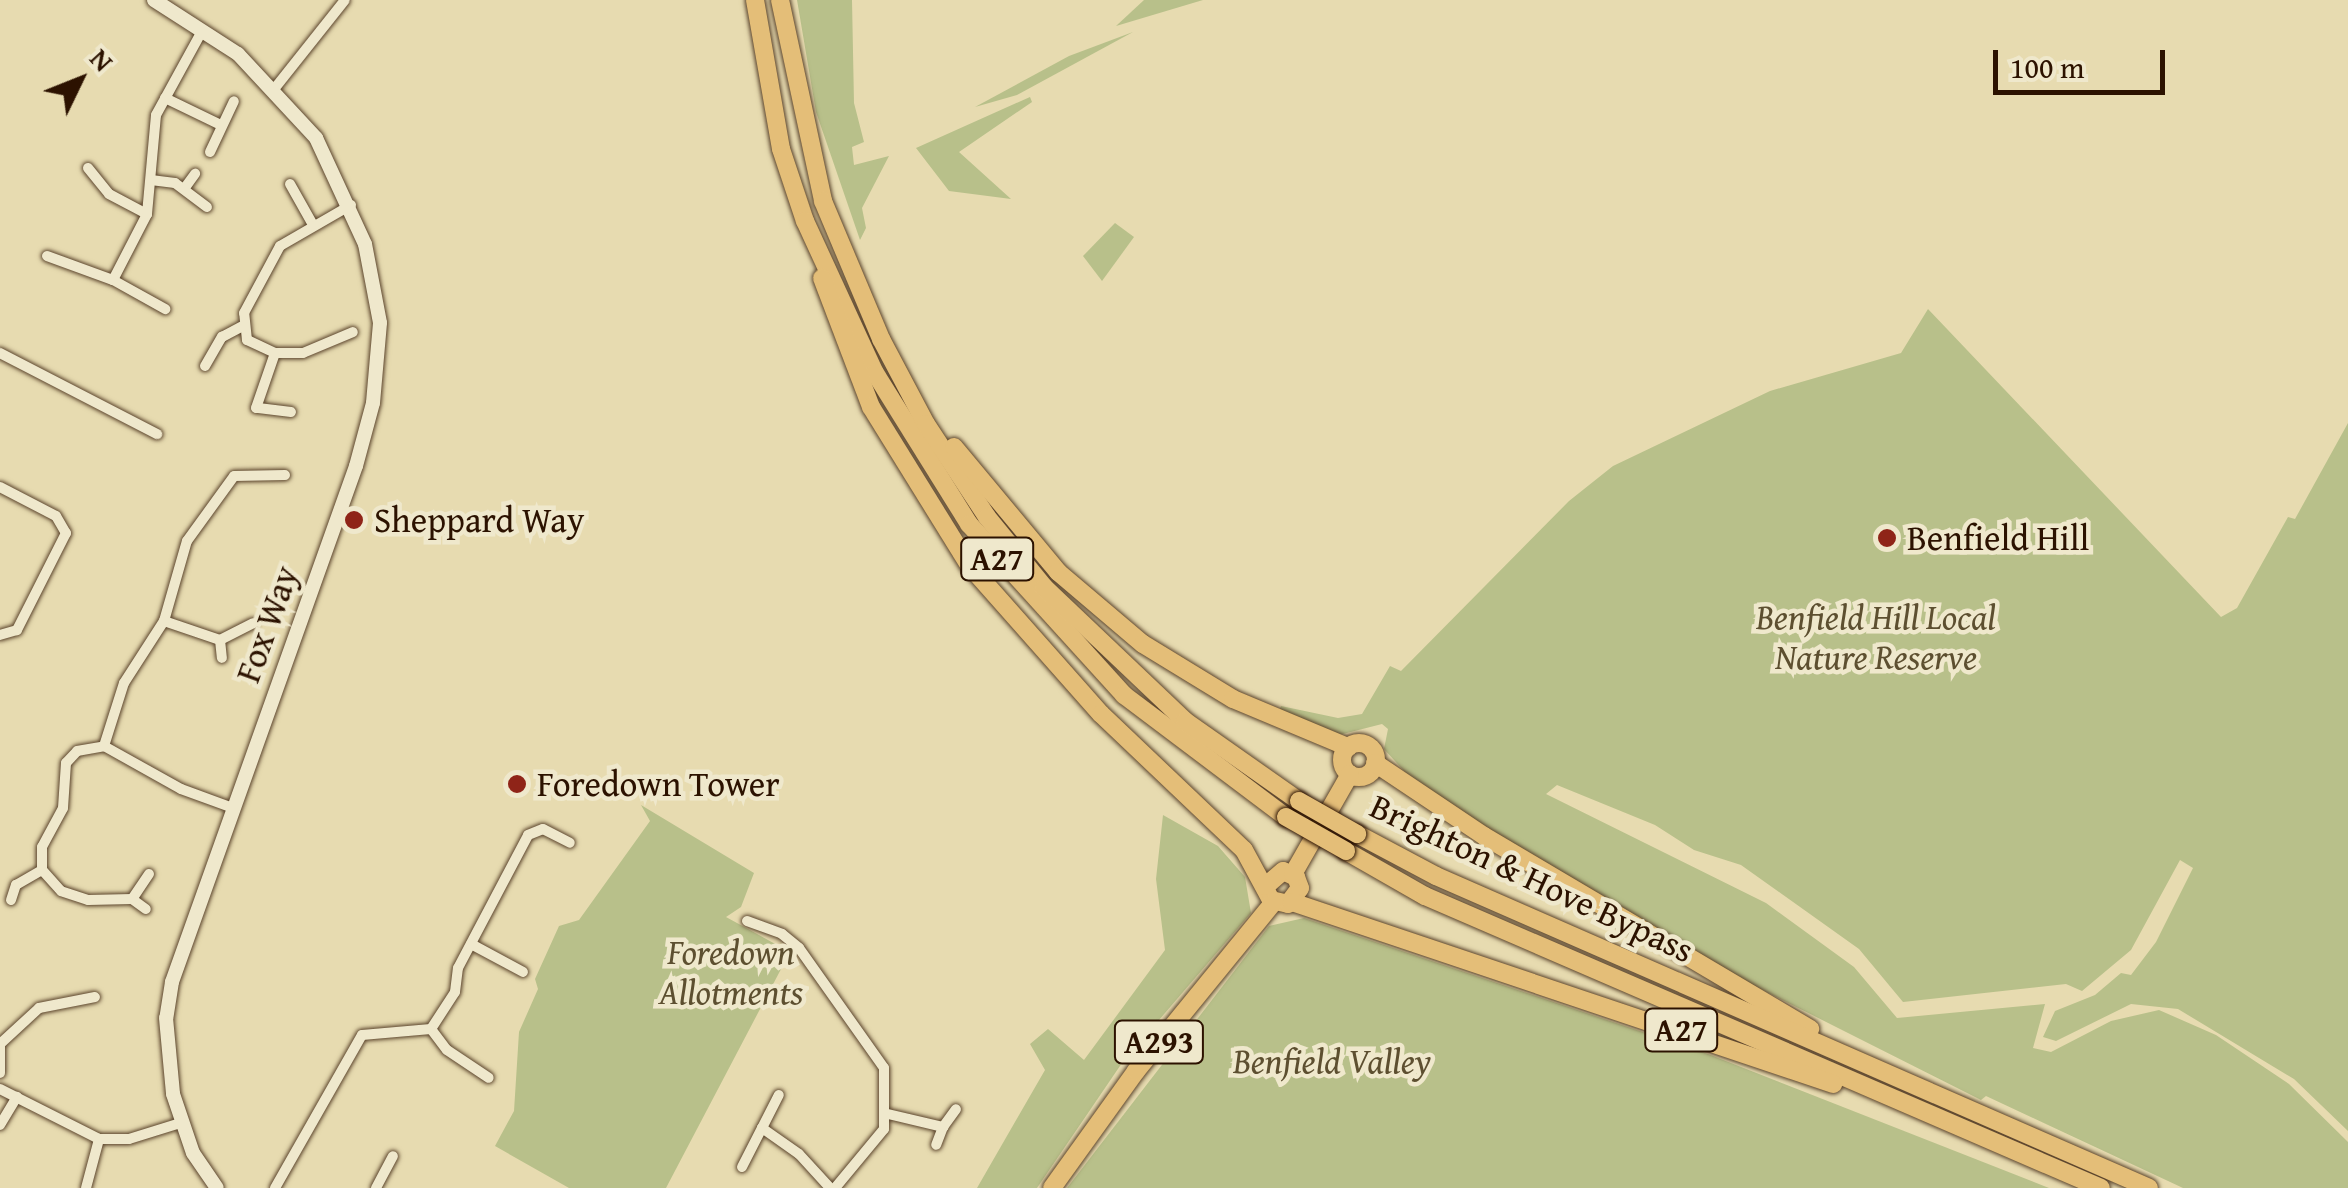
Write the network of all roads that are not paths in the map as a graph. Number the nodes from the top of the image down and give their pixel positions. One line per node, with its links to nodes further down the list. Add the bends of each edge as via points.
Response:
1 (154, 0): 5 (street, Fox Way)
2 (345, 0): 6 (street)
3 (754, 0): 19 (highway, Brighton & Hove Bypass / A27, via 781,149)
4 (780, 0): 26 (highway, Brighton & Hove Bypass / A27, via 824,201)
5 (202, 31): 6 (street, Fox Way); 7 (street)
6 (276, 88): 16 (street, Fox Way, via 316,138)
7 (165, 98): 9 (street); 13 (street, via 151,133)
8 (234, 101): 9 (street)
9 (221, 125): 10 (street)
10 (210, 152)
11 (88, 168): 18 (street, via 109,194)
12 (195, 174): 15 (street)
13 (151, 180): 15 (street); 18 (street)
14 (290, 184): 20 (street)
15 (184, 189): 17 (street)
16 (352, 205): 20 (street); 43 (street, Fox Way, via 380,323 372,404 339,516)
17 (207, 206)
18 (147, 214): 22 (street)
19 (805, 221): 48 (highway, A27, via 830,306 872,407 969,566 1101,714 1244,850); 66 (highway, Brighton & Hove Bypass / A27, bridge, via 876,373 968,524 1019,586 1156,723 1286,817 1424,896)
20 (312, 223): 24 (street, via 272,256)
21 (47, 256): 22 (street)
22 (114, 280): 23 (street)
23 (165, 309)
24 (242, 326): 28 (street, via 247,340); 29 (street, via 222,337)
25 (353, 332): 28 (street, via 303,354)
26 (880, 339): 40 (highway, A27, via 997,503 1080,592 1191,675); 58 (highway, Brighton & Hove Bypass / A27, bridge, via 977,502 1044,587 1185,721 1299,801 1436,876)
27 (0, 353): 31 (street)
28 (275, 353): 30 (street, via 256,408)
29 (205, 366)
30 (291, 412)
31 (157, 434)
32 (286, 475): 34 (street, via 245,473 225,486 186,541)
33 (0, 487): 36 (street, via 56,516 66,533 17,630)
34 (164, 621): 37 (street); 39 (street, via 124,683)
35 (253, 623): 37 (street)
36 (0, 635)
37 (220, 640): 38 (street)
38 (222, 658)
39 (104, 746): 43 (street, via 181,789); 45 (street, via 89,746 66,763 62,808 42,847)
40 (1348, 747): 41 (highway, via 1366,745); 42 (highway, via 1342,761)
41 (1376, 763): 42 (highway, via 1366,775); 58 (highway, A27, via 1484,836)
42 (1350, 774): 47 (highway)
43 (233, 808): 67 (street, Fox Way, via 169,1000 167,1063)
44 (570, 843): 53 (street, via 543,829 528,835)
45 (42, 870): 49 (street, via 74,898); 50 (street, via 16,885)
46 (148, 874): 49 (street)
47 (1292, 874): 48 (highway, via 1300,888); 48 (highway, via 1276,872)
48 (1277, 897): 66 (highway, A27); 80 (highway, A293, via 1136,1071)
49 (132, 899): 51 (street)
50 (11, 900)
51 (146, 909)
52 (747, 922): 65 (street, via 799,948 851,1013 884,1068)
53 (471, 944): 54 (street); 56 (street, via 455,992)
54 (523, 972)
55 (95, 997): 57 (street, via 40,1008)
56 (431, 1029): 60 (street, via 446,1050); 77 (street, via 362,1035)
57 (0, 1044): 59 (street)
58 (1878, 1070): 82 (highway, Brighton & Hove Bypass / A27)
59 (0, 1072)
60 (489, 1078)
61 (0, 1088): 63 (street)
62 (779, 1094): 69 (street)
63 (17, 1098): 68 (street); 71 (street)
64 (956, 1109): 70 (street)
65 (888, 1114): 70 (street); 79 (street, via 878,1142)
66 (1938, 1119): 81 (highway, Brighton & Hove Bypass / A27)
67 (180, 1123): 71 (street, via 129,1139); 76 (street, Fox Way)
68 (0, 1125)
69 (762, 1128): 74 (street); 79 (street)
70 (943, 1128): 72 (street)
71 (99, 1139): 75 (street)
72 (936, 1145)
73 (393, 1156): 78 (street)
74 (742, 1167)
75 (89, 1187)
76 (217, 1188)
77 (275, 1188)
78 (376, 1188)
79 (832, 1188)
80 (1052, 1188)
81 (2101, 1188)
82 (2149, 1188)

